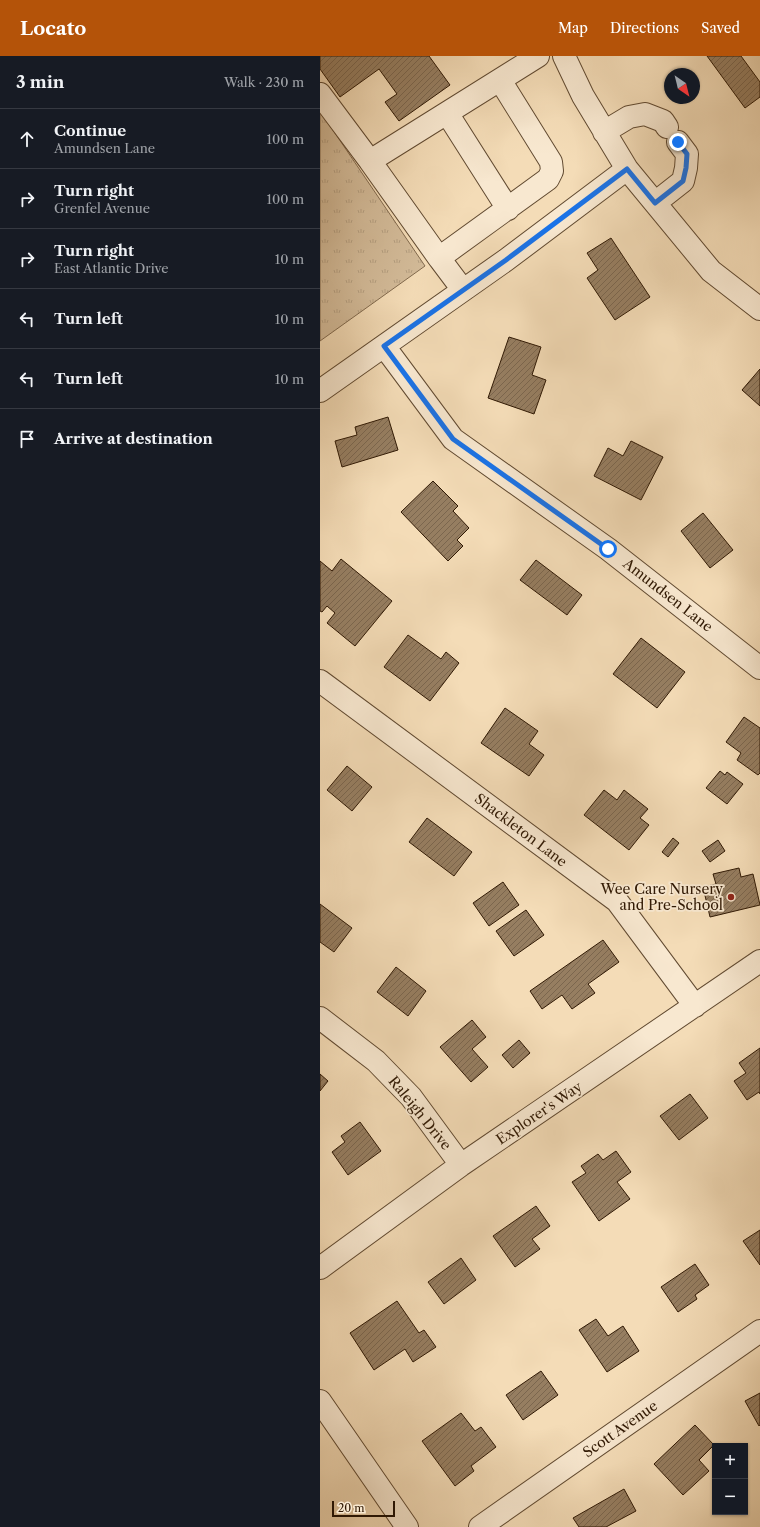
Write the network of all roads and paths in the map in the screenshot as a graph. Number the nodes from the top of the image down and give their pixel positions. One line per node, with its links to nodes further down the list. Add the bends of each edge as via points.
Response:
1 (538, 56): 3 (street)
2 (564, 56): 6 (street)
3 (500, 80): 5 (street); 10 (street, via 551,162 552,171 548,178)
4 (320, 94): 7 (street)
5 (448, 113): 7 (street); 10 (street)
6 (604, 132): 8 (street); 9 (street, via 629,117 645,114 663,121 687,154 683,181)
7 (370, 161): 11 (street)
8 (627, 169): 9 (street); 12 (street)
9 (655, 203): 13 (street, via 711,271)
10 (508, 209): 11 (street)
11 (439, 258): 12 (street)
12 (463, 290): 14 (street)
13 (760, 309)
14 (384, 346): 15 (street); 16 (street, Amundsen Lane, via 453,439 608,549)
15 (320, 391)
16 (760, 668)
17 (320, 682): 19 (street, Shackleton Lane, via 617,901)
18 (760, 961): 19 (street, Explorer's Way)
19 (695, 1006): 21 (street, Explorer's Way)
20 (320, 1018): 21 (street, Raleigh Drive, via 376,1061 391,1076 411,1097)
21 (461, 1165): 22 (street, Explorer's Way)
22 (320, 1268)
23 (760, 1331): 26 (street, Scott Avenue)
24 (320, 1401): 25 (street)
25 (407, 1527)
26 (480, 1527)

